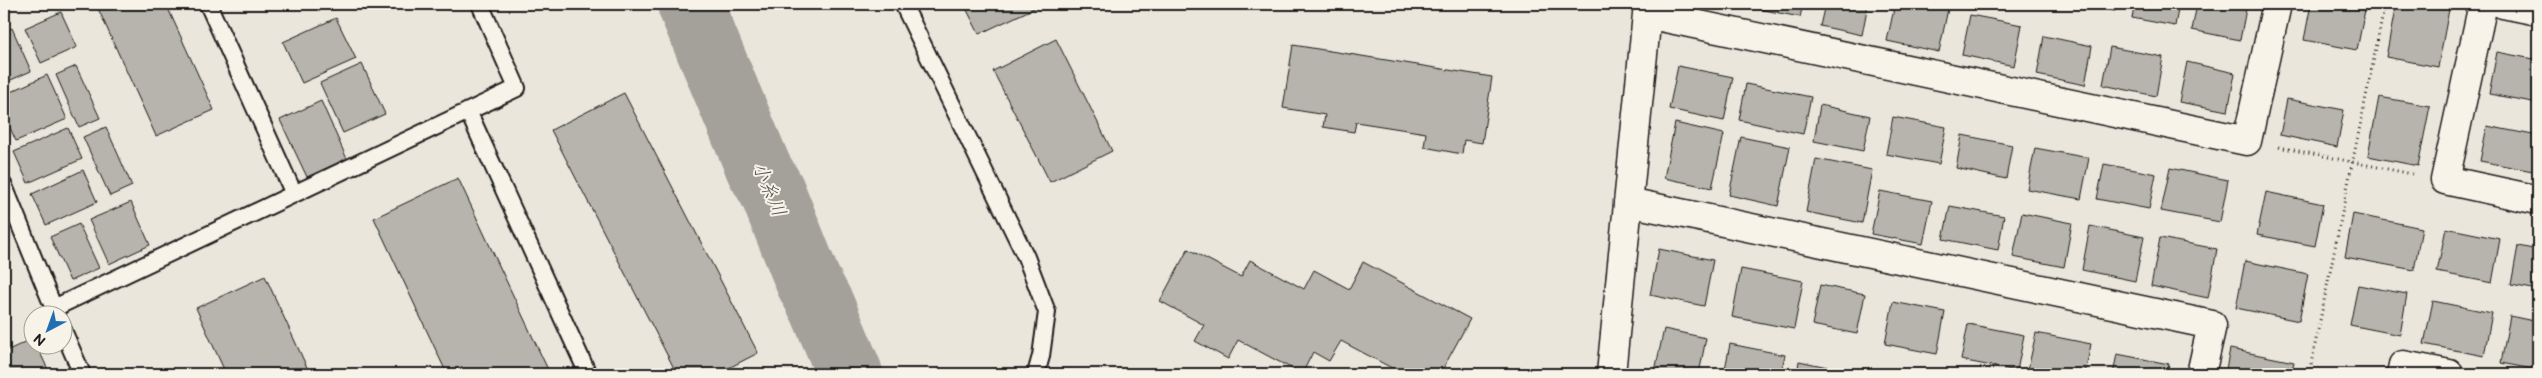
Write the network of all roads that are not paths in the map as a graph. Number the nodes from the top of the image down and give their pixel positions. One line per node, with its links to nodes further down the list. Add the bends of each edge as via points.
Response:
1 (208, 4): 11 (lane)
2 (480, 4): 9 (lane, via 517,88)
3 (903, 4): 19 (lane, via 1026,257 1046,312)
4 (2278, 4): 7 (street, via 2247,141)
5 (2483, 4): 12 (street, via 2445,180)
6 (2503, 4): 8 (street)
7 (1647, 9): 13 (street)
8 (2538, 11)
9 (468, 111): 11 (lane); 18 (lane)
10 (4, 186): 14 (lane)
11 (294, 194): 15 (lane)
12 (2538, 200)
13 (1628, 202): 20 (street); 21 (street, via 2212,325)
14 (54, 306)
15 (68, 306)
16 (72, 351): 17 (lane)
17 (82, 374)
18 (588, 374)
19 (1036, 374)
20 (1611, 374)
21 (2201, 374)
22 (2401, 374): 23 (street, via 2403,365)
23 (2449, 374)

